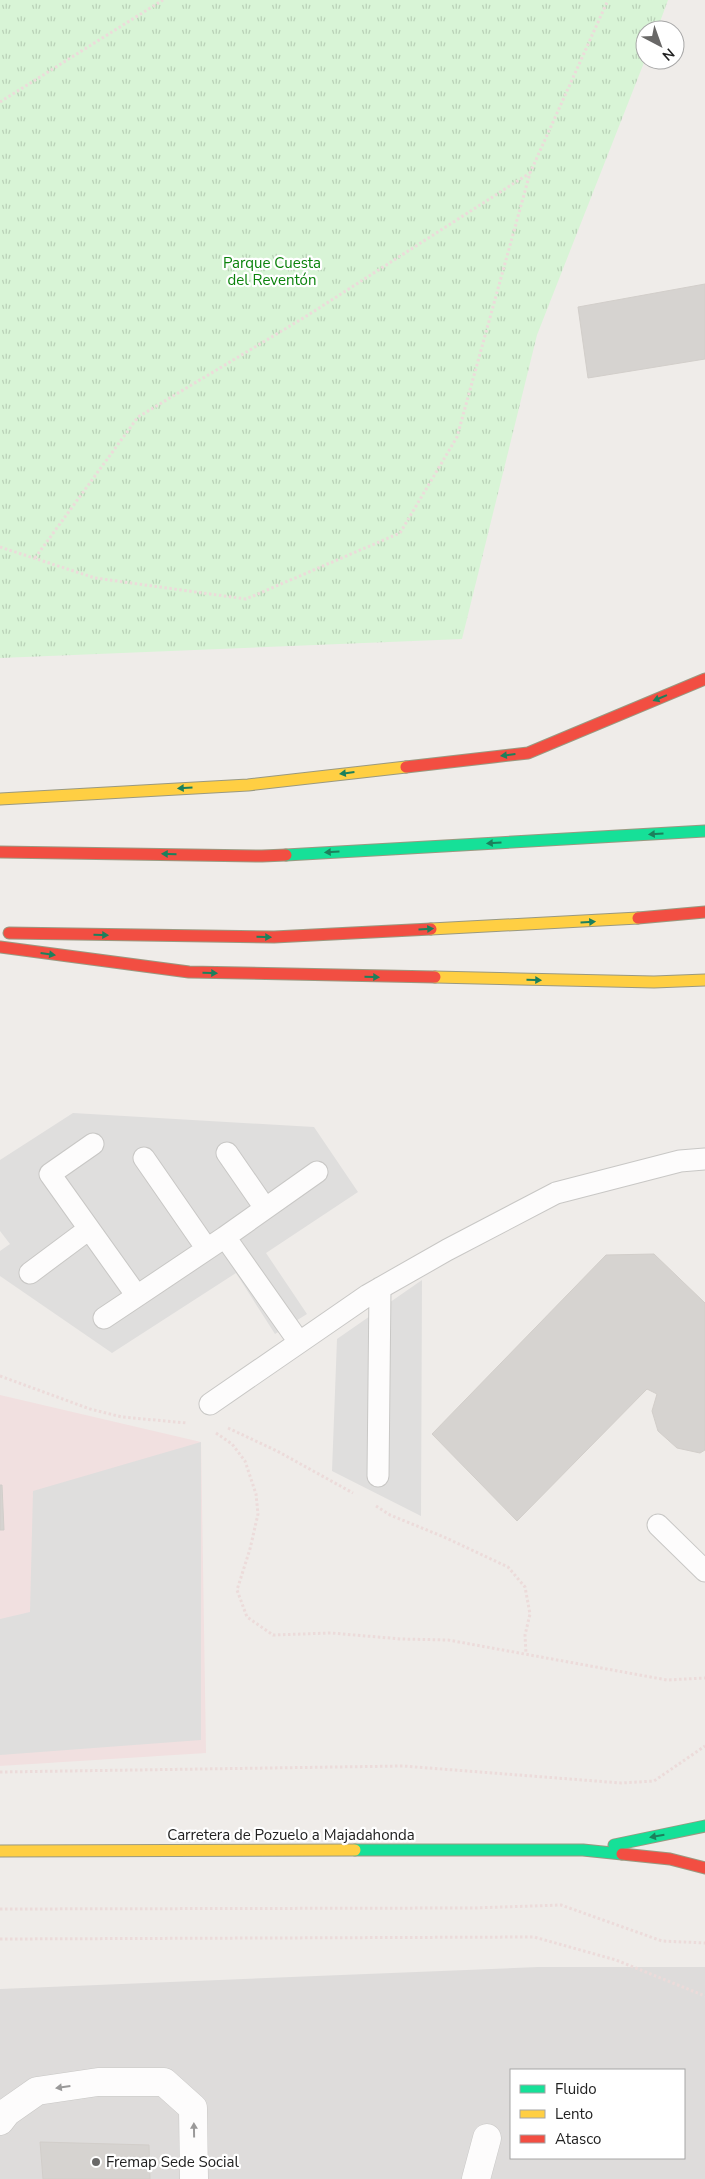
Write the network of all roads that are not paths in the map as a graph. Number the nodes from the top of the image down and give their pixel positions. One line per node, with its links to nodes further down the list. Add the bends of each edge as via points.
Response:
1 (705, 680): 2 (main road, one-way to 2, via 528,752 248,785)
2 (0, 799)
3 (705, 830): 4 (main road, one-way to 4, via 262,856)
4 (0, 852)
5 (705, 912): 6 (main road, one-way to 5, via 274,937 584,922)
6 (0, 933)
7 (0, 947): 8 (main road, one-way to 8, via 189,972 634,982)
8 (705, 980)
9 (93, 1144): 15 (lane, via 50,1174)
10 (227, 1153): 14 (lane)
11 (144, 1158): 17 (lane)
12 (705, 1159): 19 (lane, via 680,1161 556,1194)
13 (317, 1172): 14 (lane)
14 (265, 1208): 16 (lane)
15 (89, 1229): 18 (lane); 20 (lane)
16 (225, 1237): 17 (lane); 22 (lane)
17 (207, 1249): 20 (lane)
18 (30, 1273)
19 (380, 1288): 22 (lane); 24 (lane)
20 (137, 1296): 21 (lane)
21 (104, 1318)
22 (299, 1342): 23 (lane)
23 (210, 1404)
24 (378, 1476)
25 (658, 1525): 26 (lane)
26 (705, 1571)
27 (705, 1826): 28 (main road, Carretera de Pozuelo a Majadahonda, one-way to 28)
28 (582, 1850): 29 (main road, Carretera de Pozuelo a Majadahonda); 30 (main road, Carretera de Pozuelo a Majadahonda, via 670,1859)
29 (0, 1851)
30 (705, 1868)
31 (0, 2121): 33 (street, one-way to 31, via 193,2108 164,2082 98,2082 37,2091 7,2112)
32 (487, 2138): 34 (street)
33 (194, 2179)
34 (476, 2179)

